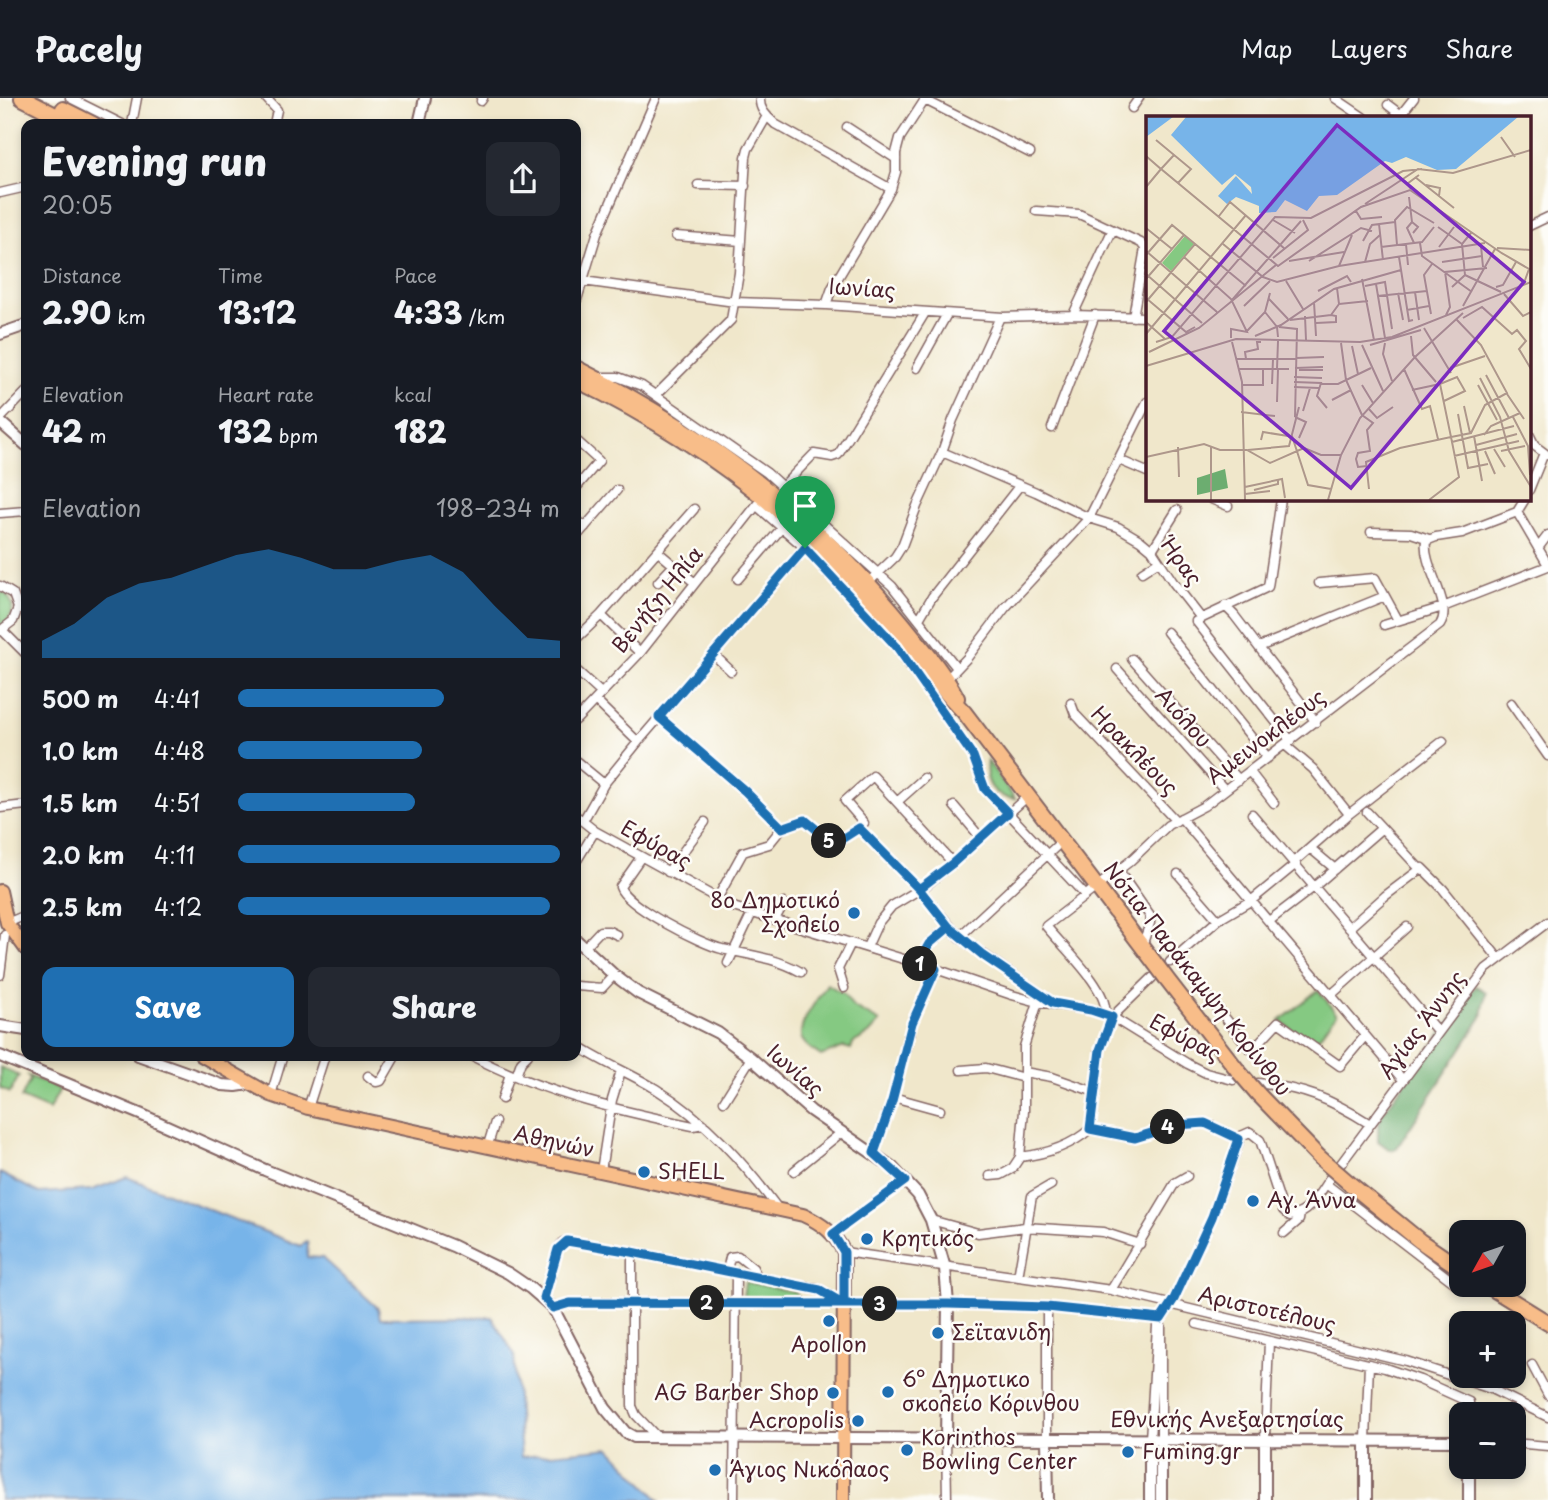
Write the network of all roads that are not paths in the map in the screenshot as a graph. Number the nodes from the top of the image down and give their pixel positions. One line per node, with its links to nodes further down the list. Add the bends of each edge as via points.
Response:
1 (9, 98): 11 (highway)
2 (70, 98): 21 (street)
3 (137, 98): 22 (street)
4 (266, 98): 23 (street, via 277,110)
5 (425, 98): 24 (street)
6 (760, 98): 15 (street)
7 (1139, 98): 14 (street)
8 (1335, 98): 16 (street)
9 (1415, 98): 18 (street)
10 (925, 99): 26 (street); 27 (street, via 900,138)
11 (32, 100): 19 (highway); 20 (highway)
12 (651, 100): 39 (street)
13 (1388, 106): 17 (street)
14 (1132, 108)
15 (767, 116): 29 (street, via 748,149); 31 (street)
16 (1362, 116)
17 (1400, 116)
18 (1402, 116)
19 (64, 119)
20 (80, 119)
21 (111, 119)
22 (133, 119)
23 (275, 119)
24 (420, 119)
25 (848, 127): 27 (street)
26 (1030, 153)
27 (896, 159): 31 (street)
28 (698, 185): 29 (street)
29 (745, 186): 38 (street)
30 (21, 188): 32 (street)
31 (891, 189): 42 (street)
32 (0, 192)
33 (1036, 211): 36 (street, via 1079,214)
34 (1548, 217): 35 (street)
35 (1530, 226)
36 (1112, 231): 45 (street); 48 (street, via 1145,248)
37 (676, 236): 38 (street)
38 (741, 241): 41 (street)
39 (581, 273)
40 (581, 280): 41 (street, Ιωνίας)
41 (735, 302): 42 (street, Ιωνίας); 56 (street, via 732,320)
42 (826, 305): 43 (street, Ιωνίας)
43 (925, 313): 44 (street, Ιωνίας); 73 (street, Βενήζη Ηλία, via 838,455 814,454)
44 (947, 314): 47 (street, Ιωνίας); 52 (street)
45 (1073, 315): 46 (street, Ιωνίας); 47 (street, Ιωνίας)
46 (1095, 315): 48 (street, Ιωνίας); 61 (street)
47 (1000, 317): 65 (street)
48 (1133, 317): 49 (street, Ιωνίας)
49 (1146, 317)
50 (21, 327): 51 (street)
51 (0, 334)
52 (917, 368)
53 (581, 370): 54 (highway, Νότια Παράκαμψη Κορίνθου)
54 (592, 376): 56 (street, via 629,380); 60 (highway, Νότια Παράκαμψη Κορίνθου)
55 (581, 383): 73 (highway, Νότια Παράκαμψη Κορίνθου, via 663,427)
56 (656, 395): 60 (street)
57 (21, 398): 59 (street)
58 (1146, 404): 67 (street)
59 (0, 421): 63 (street)
60 (688, 424): 73 (highway, Νότια Παράκαμψη Κορίνθου)
61 (1052, 428)
62 (1530, 436): 66 (street)
63 (21, 440)
64 (581, 445): 69 (street, via 599,461)
65 (942, 452): 70 (street, Ήρας); 99 (street, via 902,546)
66 (1546, 454): 71 (street)
67 (1119, 460): 68 (street); 83 (street)
68 (1146, 472)
69 (581, 482)
70 (1020, 485): 83 (street, Ήρας); 111 (street)
71 (1530, 488)
72 (617, 490): 86 (street)
73 (769, 496): 85 (highway, Νότια Παράκαμψη Κορίνθου); 90 (highway, Νότια Παράκαμψη Κορίνθου); 102 (street, Βενήζη Ηλία)
74 (1213, 500): 77 (street)
75 (1281, 500): 107 (street, via 1268,587)
76 (1524, 500): 81 (street)
77 (1228, 506)
78 (694, 509): 94 (street)
79 (1177, 510): 93 (street)
80 (21, 511): 82 (street)
81 (1517, 512): 91 (street, via 1462,533); 92 (street)
82 (0, 513)
83 (1088, 518): 93 (street, Ήρας, via 1118,527); 126 (street)
84 (581, 523): 86 (street)
85 (785, 524): 90 (highway, Νότια Παράκαμψη Κορίνθου); 100 (street)
86 (585, 527): 87 (street)
87 (581, 531)
88 (1371, 532): 91 (street, via 1411,533)
89 (1548, 535): 92 (street)
90 (814, 536): 99 (street); 118 (highway, Νότια Παράκαμψη Κορίνθου); 118 (street, via 852,596); 122 (street); 126 (highway, Νότια Παράκαμψη Κορίνθου, via 863,577)
91 (1429, 539): 108 (street, via 1424,546)
92 (1538, 548): 97 (street)
93 (1152, 550): 95 (street, Ήρας)
94 (657, 551): 96 (street); 110 (street)
95 (1159, 561): 98 (street); 112 (street, Ήρας)
96 (674, 565): 101 (street); 102 (street)
97 (1548, 565): 108 (street)
98 (1142, 572)
99 (876, 576): 111 (street)
100 (738, 579)
101 (659, 582)
102 (695, 583): 121 (street, Βενήζη Ηλία)
103 (1319, 583): 105 (street, via 1375,578)
104 (0, 586): 106 (street)
105 (1385, 596): 113 (street); 119 (street)
106 (21, 606)
107 (1225, 606): 112 (street); 119 (street)
108 (1443, 607): 113 (street); 134 (street, Αμεινοκλέους, via 1440,625)
109 (21, 609): 115 (street)
110 (601, 615): 117 (street); 121 (street)
111 (919, 619): 126 (street)
112 (1199, 620): 138 (street, Ήρας)
113 (1398, 620): 114 (street)
114 (1384, 625)
115 (1, 631): 120 (street)
116 (1167, 632): 141 (street)
117 (581, 634)
118 (900, 645): 131 (highway, Νότια Παράκαμψη Κορίνθου); 139 (street)
119 (1259, 647): 134 (street)
120 (21, 649)
121 (640, 653): 128 (street, Βενήζη Ηλία)
122 (713, 654): 125 (street); 133 (street)
123 (1132, 659): 145 (street)
124 (1116, 669): 147 (street, Αιόλου)
125 (731, 671)
126 (952, 673): 131 (highway, Νότια Παράκαμψη Κορίνθου)
127 (581, 676): 128 (street)
128 (598, 697): 132 (street, Βενήζη Ηλία); 137 (street)
129 (1071, 703): 159 (street, Ηρακλέους, via 1075,715)
130 (1511, 703): 140 (street)
131 (964, 712): 135 (highway, Νότια Παράκαμψη Κορίνθου)
132 (581, 715)
133 (659, 717): 137 (street); 162 (street)
134 (1316, 722): 138 (street, Αμεινοκλέους)
135 (983, 737): 139 (street); 148 (highway, Νότια Παράκαμψη Κορίνθου)
136 (1443, 741): 157 (street)
137 (638, 742): 146 (street)
138 (1288, 743): 141 (street, Αμεινοκλέους); 157 (street, Ήρας)
139 (968, 748): 155 (street, via 985,789)
140 (1548, 756)
141 (1268, 758): 143 (street, Αμεινοκλέους)
142 (581, 765): 146 (street)
143 (1250, 772): 145 (street, Αμεινοκλέους); 150 (street)
144 (923, 778): 149 (street)
145 (1239, 780): 147 (street, Αμεινοκλέους)
146 (604, 784): 158 (street)
147 (1225, 790): 159 (street, Αμεινοκλέους)
148 (1028, 796): 155 (street); 167 (highway, Νότια Παράκαμψη Κορίνθου)
149 (897, 802): 163 (street, via 873,776 845,801 864,823); 172 (street)
150 (1274, 803)
151 (21, 806): 153 (street)
152 (954, 806): 166 (street)
153 (0, 808)
154 (1367, 812): 164 (street)
155 (1008, 813): 166 (street); 170 (street)
156 (1252, 814): 173 (street)
157 (1349, 814): 168 (street)
158 (581, 815)
159 (1179, 819): 176 (street, Αμεινοκλέους); 184 (street, Ηρακλέους)
160 (581, 820): 165 (street, Εφύρας)
161 (705, 822): 177 (street)
162 (782, 828): 163 (street, via 805,820 834,844); 183 (street, via 769,844 743,852)
163 (859, 828): 180 (street)
164 (1382, 828): 174 (street); 175 (street)
165 (595, 831): 169 (street); 171 (street, Εφύρας)
166 (981, 838): 172 (street)
167 (1062, 841): 170 (street); 182 (highway, Νότια Παράκαμψη Κορίνθου)
168 (1310, 848): 173 (street); 175 (street)
169 (581, 854)
170 (1046, 855): 182 (street); 197 (street)
171 (641, 857): 177 (street, Εφύρας); 204 (street, via 620,887 626,898 693,937)
172 (953, 863): 180 (street)
173 (1295, 863): 179 (street); 184 (street)
174 (1419, 868): 194 (street); 206 (street, via 1443,889)
175 (1335, 869): 179 (street)
176 (1118, 870): 182 (street, Αμεινοκλέους); 202 (street, via 1150,916)
177 (668, 872): 183 (street, Εφύρας)
178 (1178, 874): 189 (street)
179 (1315, 886): 190 (street); 194 (street)
180 (919, 889): 192 (street); 203 (street, via 884,915)
181 (0, 891): 195 (main road)
182 (1091, 891): 202 (highway, Νότια Παράκαμψη Κορίνθου); 219 (street, Αμεινοκλέους, via 1046,926 1098,988)
183 (717, 899): 186 (street, Εφύρας)
184 (1252, 900): 189 (street); 190 (street, Ηρακλέους)
185 (784, 903): 188 (street)
186 (752, 913): 188 (street, Εφύρας); 204 (street)
187 (21, 919): 195 (street)
188 (775, 919): 199 (street, Εφύρας)
189 (1218, 920): 223 (street, via 1173,959 1250,1049 1278,1022 1340,1066)
190 (1269, 921): 216 (street, Ηρακλέους)
191 (1548, 922): 206 (street, Αγίας Άννης)
192 (949, 927): 197 (street); 208 (street, via 929,944)
193 (1407, 927): 205 (street)
194 (1349, 928): 205 (street)
195 (6, 930): 200 (main road); 211 (street)
196 (617, 935): 198 (street, via 600,931)
197 (959, 937): 218 (street)
198 (581, 943)
199 (852, 943): 203 (street, Εφύρας); 215 (street, via 838,969)
200 (21, 944)
201 (581, 945): 212 (street, Ιωνίας)
202 (1142, 946): 213 (highway, Νότια Παράκαμψη Κορίνθου, bridge)
203 (867, 947): 208 (street, Εφύρας)
204 (734, 951): 207 (street); 210 (street, via 776,960)
205 (1374, 956): 216 (street); 222 (street)
206 (1499, 959): 222 (street, Αγίας Άννης, via 1482,973)
207 (729, 963)
208 (918, 963): 209 (street, Εφύρας)
209 (936, 969): 217 (street, Εφύρας); 245 (street, via 912,1023)
210 (801, 972)
211 (0, 975)
212 (614, 975): 214 (street, via 602,988); 226 (street, Ιωνίας, via 638,993 718,1033)
213 (1159, 978): 219 (street); 239 (highway, Νότια Παράκαμψη Κορίνθου)
214 (581, 986)
215 (844, 988)
216 (1331, 995): 223 (street, Ηρακλέους)
217 (1038, 1002): 218 (street, Εφύρας); 237 (street, via 1024,1046)
218 (1053, 1003): 219 (street, Εφύρας)
219 (1108, 1016): 239 (street, Εφύρας, via 1206,1073); 243 (street)
220 (0, 1026): 221 (street)
221 (21, 1029)
222 (1438, 1032): 240 (street, Αγίας Άννης)
223 (1365, 1036): 240 (street, Ηρακλέους)
224 (581, 1048): 235 (street)
225 (0, 1056): 284 (street, Εθνικής Ανεξαρτησίας, via 453,1246 508,1273)
226 (751, 1058): 247 (street); 255 (street, Ιωνίας)
227 (155, 1061): 241 (street, via 222,1085)
228 (211, 1061): 241 (main road, Αθηνών)
229 (281, 1061): 244 (street)
230 (323, 1061): 248 (street)
231 (393, 1061): 238 (street, via 381,1081)
232 (486, 1061): 236 (street)
233 (523, 1061): 236 (street)
234 (961, 1070): 237 (street, via 986,1068)
235 (621, 1071): 249 (street); 252 (street, via 664,1094)
236 (513, 1075): 246 (street); 249 (street)
237 (1024, 1075): 243 (street, via 1052,1077); 259 (street)
238 (368, 1076)
239 (1236, 1076): 242 (highway, Νότια Παράκαμψη Κορίνθου, bridge)
240 (1403, 1080): 253 (street, Αγίας Άννης)
241 (249, 1084): 244 (main road, Αθηνών)
242 (1258, 1088): 253 (street, via 1298,1089 1325,1098); 276 (highway, Νότια Παράκαμψη Κορίνθου, bridge, via 1319,1157)
243 (1095, 1092): 254 (street)
244 (271, 1095): 248 (main road, Αθηνών)
245 (893, 1097): 250 (street); 258 (street)
246 (502, 1098)
247 (724, 1101)
248 (308, 1108): 257 (main road, Αθηνών)
249 (611, 1109): 252 (street, via 693,1126); 261 (street)
250 (940, 1110)
251 (495, 1122): 257 (street)
252 (703, 1124): 267 (street)
253 (1370, 1124): 260 (street, Αγίας Άννης)
254 (1090, 1129): 256 (street, via 1135,1138 1205,1123); 259 (street, via 1067,1146)
255 (842, 1132): 258 (street, Ιωνίας); 262 (street)
256 (1239, 1139): 268 (street, via 1247,1132 1260,1140 1283,1209 1290,1216); 289 (street, via 1212,1217)
257 (487, 1148): 261 (main road, Αθηνών)
258 (874, 1153): 265 (street, Ιωνίας)
259 (1020, 1157): 263 (street, via 1012,1169)
260 (1340, 1165)
261 (601, 1171): 267 (main road, Αθηνών)
262 (794, 1171)
263 (990, 1176)
264 (1187, 1176): 273 (street, via 1175,1183)
265 (905, 1181): 269 (street, Ιωνίας); 272 (street)
266 (1051, 1185): 270 (street, via 1032,1196)
267 (779, 1210): 272 (main road, Αθηνών, via 803,1215)
268 (1300, 1213): 271 (street, via 1296,1224); 281 (street, via 1328,1182)
269 (931, 1220): 270 (street, via 978,1233); 277 (street, Ιωνίας)
270 (1025, 1227): 273 (street, via 1103,1232); 280 (street)
271 (1284, 1233)
272 (833, 1234): 275 (main road, Αθηνών)
273 (1140, 1244): 282 (street)
274 (632, 1252): 278 (street); 284 (street, via 567,1241 558,1249); 285 (street)
275 (844, 1252): 277 (street, Αριστοτέλους); 287 (main road)
276 (1449, 1261)
277 (945, 1268): 280 (street, Αριστοτέλους); 288 (street, Ιωνίας)
278 (731, 1272): 279 (street); 279 (street, via 730,1257 738,1256); 286 (street)
279 (757, 1276): 287 (street, via 820,1290)
280 (1017, 1277): 282 (street, Αριστοτέλους)
281 (1449, 1278)
282 (1111, 1290): 289 (street, Αριστοτέλους)
283 (1506, 1297): 293 (highway)
284 (544, 1298): 291 (street, Εθνικής Ανεξαρτησίας)
285 (632, 1303): 286 (street); 291 (street, via 570,1303); 303 (street, via 632,1406)
286 (736, 1303): 287 (street); 304 (street)
287 (844, 1304): 288 (street); 305 (main road)
288 (948, 1304): 290 (street); 306 (street, Ιωνίας)
289 (1170, 1306): 292 (street); 298 (street, Αριστοτέλους)
290 (1047, 1307): 292 (street); 307 (street)
291 (553, 1308): 303 (street, Εθνικής Ανεξαρτησίας, via 615,1422 634,1437)
292 (1161, 1319): 308 (street)
293 (1548, 1323)
294 (1197, 1324): 295 (street)
295 (1269, 1341): 296 (street); 309 (street)
296 (1369, 1364): 301 (street); 310 (street)
297 (1532, 1365): 300 (street)
298 (1449, 1372)
299 (1492, 1388): 302 (street, Αριστοτέλους)
300 (1548, 1395)
301 (1469, 1402)
302 (1548, 1417)
303 (657, 1437): 304 (street, Εθνικής Ανεξαρτησίας)
304 (734, 1438): 305 (street, Εθνικής Ανεξαρτησίας); 315 (street)
305 (844, 1438): 306 (street, Εθνικής Ανεξαρτησίας); 316 (main road)
306 (947, 1438): 307 (street, Εθνικής Ανεξαρτησίας); 317 (street)
307 (1047, 1439): 308 (street, Εθνικής Ανεξαρτησίας); 318 (street)
308 (1156, 1439): 309 (street, Εθνικής Ανεξαρτησίας); 319 (street); 320 (street)
309 (1265, 1439): 310 (street, Εθνικής Ανεξαρτησίας); 321 (street)
310 (1366, 1440): 311 (street, Εθνικής Ανεξαρτησίας); 322 (street)
311 (1449, 1441)
312 (1526, 1444): 313 (street)
313 (1548, 1446)
314 (1469, 1479): 323 (street)
315 (734, 1500)
316 (844, 1500)
317 (947, 1500)
318 (1048, 1500)
319 (1150, 1500)
320 (1161, 1500)
321 (1265, 1500)
322 (1366, 1500)
323 (1469, 1500)

